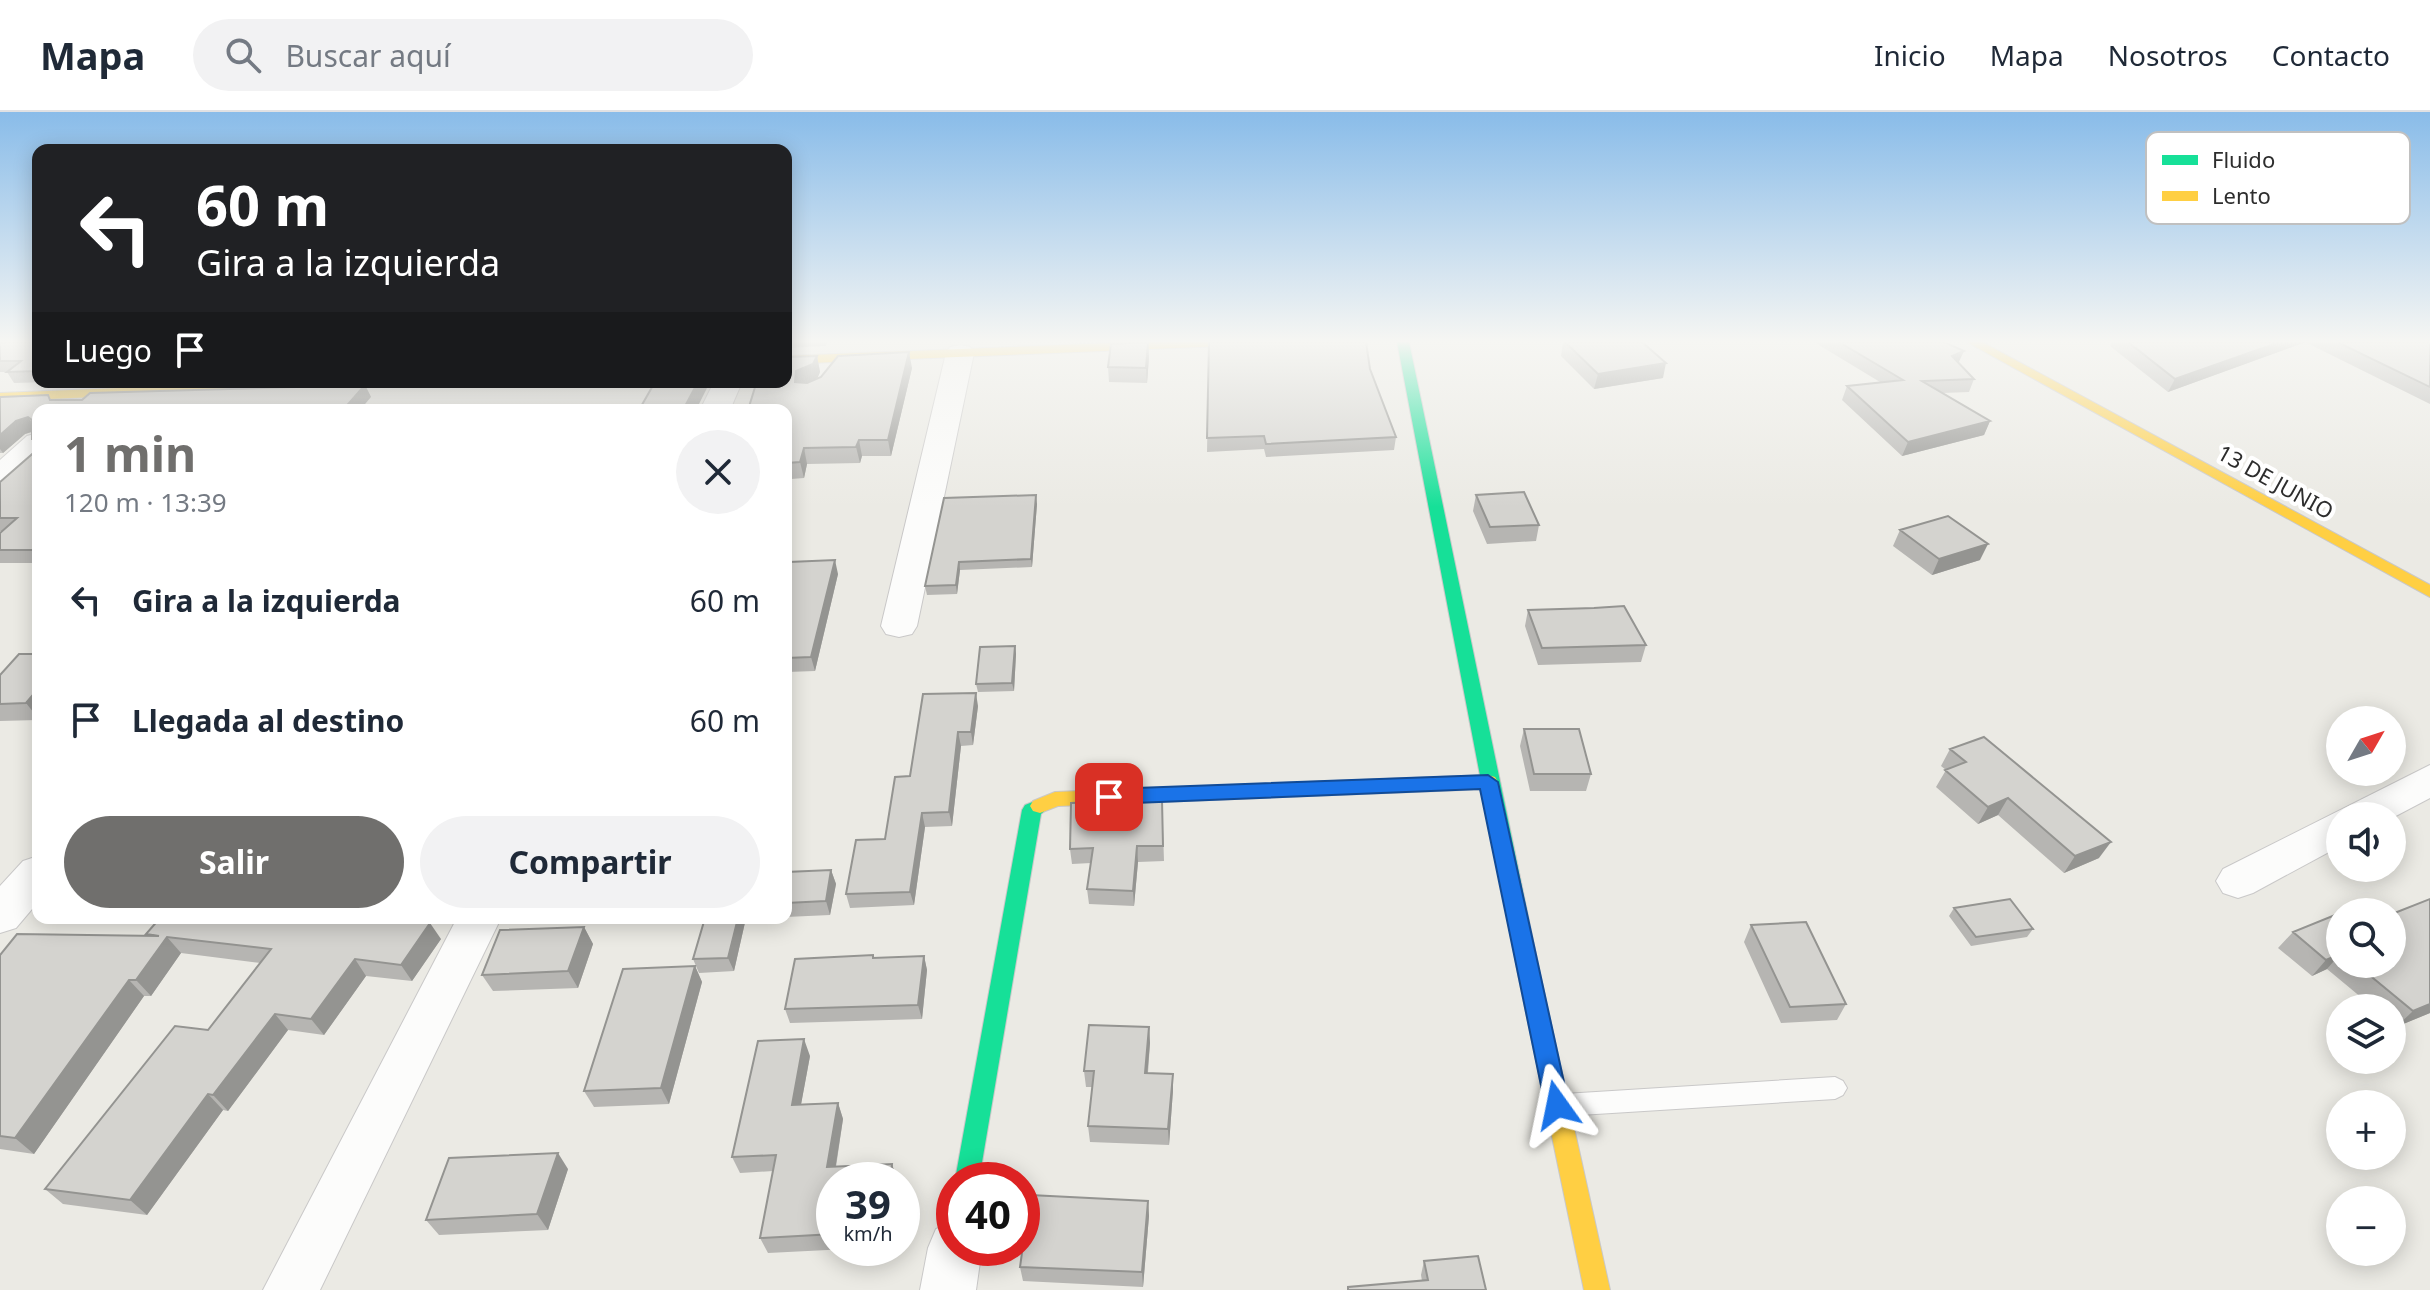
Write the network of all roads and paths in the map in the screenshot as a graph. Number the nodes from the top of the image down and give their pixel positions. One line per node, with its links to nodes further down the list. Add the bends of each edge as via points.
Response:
1 (0, 397): 5 (street)
2 (950, 397): 9 (street)
3 (1414, 397): 11 (street)
4 (2073, 397): 8 (street, 13 DE JUNIO)
5 (83, 401)
6 (32, 448): 7 (street)
7 (0, 477)
8 (2430, 592)
9 (899, 626)
10 (2430, 780): 12 (street)
11 (1488, 782): 19 (street); 20 (street, via 1055,799 1032,810)
12 (2388, 802)
13 (2326, 834): 15 (street)
14 (32, 880): 16 (street)
15 (2238, 881)
16 (0, 915)
17 (476, 924): 22 (street)
18 (1835, 1088): 19 (lane)
19 (1557, 1105): 24 (street)
20 (970, 1162)
21 (952, 1266): 23 (street)
22 (291, 1290)
23 (948, 1290)
24 (1597, 1290)

